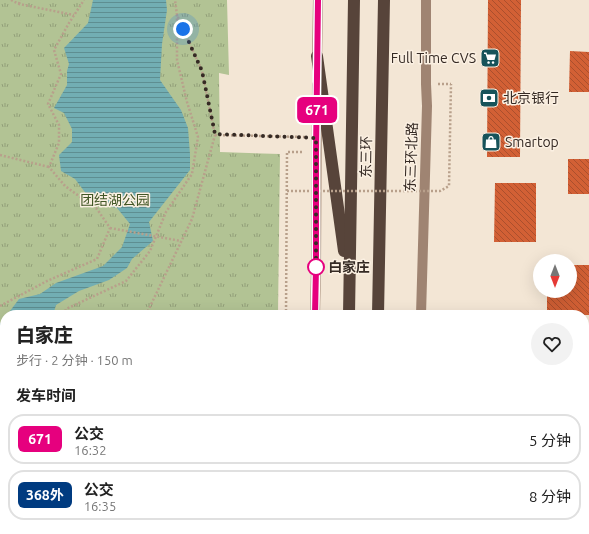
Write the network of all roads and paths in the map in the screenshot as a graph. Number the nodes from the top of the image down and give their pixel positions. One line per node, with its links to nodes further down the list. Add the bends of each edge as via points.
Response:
1 (11, 0): 9 (path)
2 (20, 0): 9 (path)
3 (84, 0): 10 (path)
4 (175, 0): 11 (path)
5 (318, 0): 12 (street)
6 (354, 0): 23 (highway, 东三环)
7 (384, 0): 30 (highway, 东三环)
8 (426, 0): 31 (street, 东三环北路, via 427,106)
9 (19, 4): 10 (path)
10 (74, 16): 18 (path, via 54,50 61,74 48,104 59,125 59,143)
11 (177, 16): 14 (path, via 202,71); 21 (path, via 177,60 198,137 192,174 166,212)
12 (317, 56): 15 (street); 23 (highway)
13 (451, 84): 19 (path, bridge, via 449,186 440,191)
14 (215, 134): 15 (path); 22 (path, via 192,219)
15 (316, 138): 16 (street)
16 (316, 153): 19 (path, via 287,152); 28 (street)
17 (0, 155): 18 (path)
18 (49, 167): 20 (path, via 65,186 97,209)
19 (287, 191): 27 (path)
20 (110, 228): 21 (path); 24 (path, via 97,259 47,281)
21 (156, 237): 22 (path); 25 (path, via 150,251 126,281)
22 (181, 242): 26 (path)
23 (350, 292): 29 (highway, 东三环)
24 (0, 306)
25 (66, 310)
26 (148, 310)
27 (286, 310)
28 (315, 310)
29 (349, 310)
30 (378, 310)
31 (421, 310)

